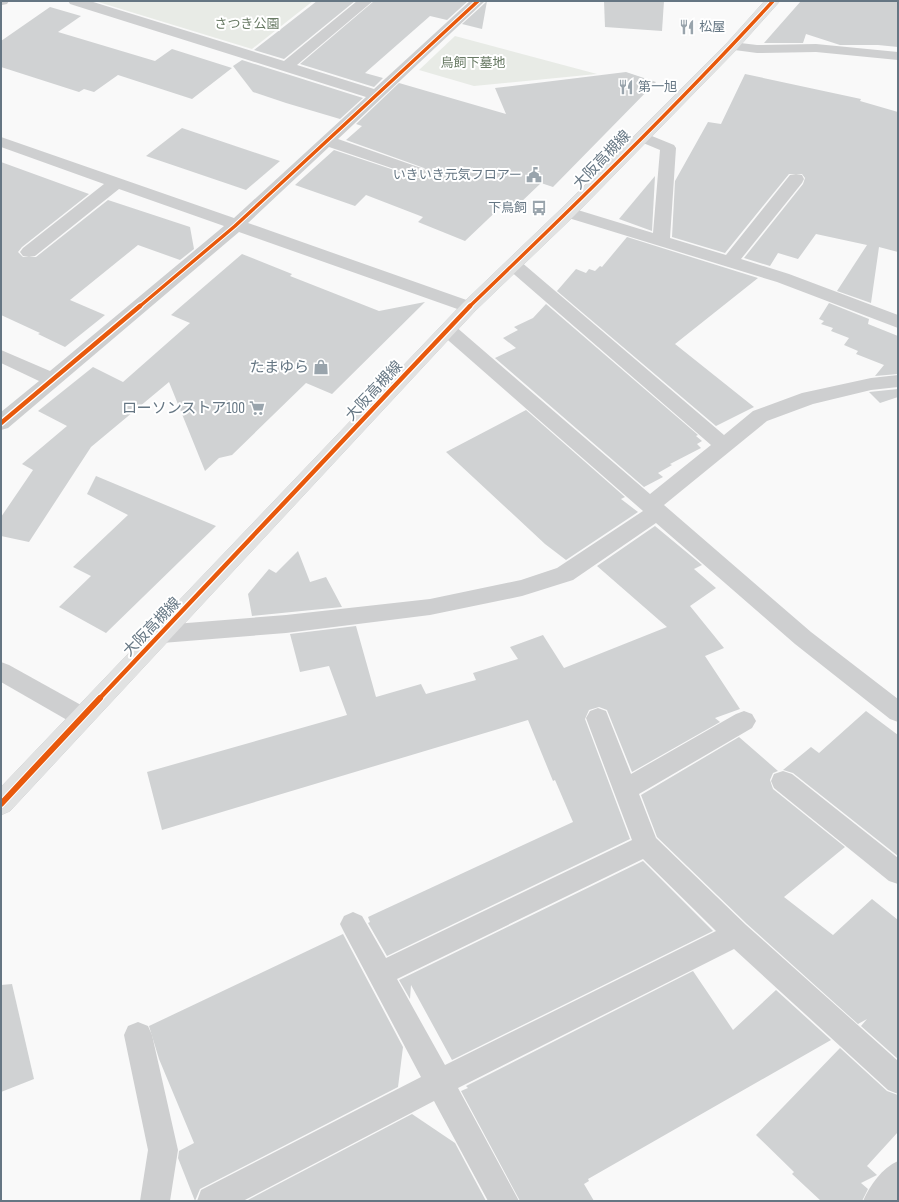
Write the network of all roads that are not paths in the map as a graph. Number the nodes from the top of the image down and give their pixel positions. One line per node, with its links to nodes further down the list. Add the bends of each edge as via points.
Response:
1 (75, 1): 7 (street)
2 (366, 1): 7 (street)
3 (478, 1): 8 (street)
4 (772, 1): 5 (main road, 大阪高槻線)
5 (732, 46): 6 (street, via 757,49 816,48); 9 (main road, 大阪高槻線)
6 (898, 56)
7 (286, 67): 8 (street)
8 (376, 95): 10 (street)
9 (642, 137): 15 (main road, 大阪高槻線); 17 (street, via 668,148)
10 (327, 141): 12 (street); 16 (street)
11 (1, 142): 14 (street)
12 (418, 172)
13 (796, 179): 19 (street)
14 (116, 183): 16 (street); 18 (street)
15 (568, 212): 17 (street); 20 (main road, 大阪高槻線)
16 (235, 226): 21 (street); 25 (street)
17 (661, 240): 19 (street)
18 (29, 252)
19 (730, 262): 22 (street, via 783,278)
20 (514, 265): 21 (main road, 大阪高槻線); 28 (street)
21 (469, 307): 23 (main road, 大阪高槻線)
22 (898, 322)
23 (448, 330): 29 (street); 30 (main road, 大阪高槻線)
24 (1, 356): 25 (street)
25 (51, 380): 27 (street)
26 (898, 382): 28 (street, via 871,384 802,401 760,416)
27 (1, 422)
28 (723, 446): 29 (street)
29 (654, 508): 30 (street, via 565,574 522,588 430,607 286,624); 32 (street, via 803,638)
30 (162, 634): 33 (main road, 大阪高槻線)
31 (1, 672): 33 (street)
32 (898, 712)
33 (82, 717): 38 (main road, 大阪高槻線)
34 (598, 718): 37 (street)
35 (744, 721): 37 (street)
36 (783, 781): 40 (street)
37 (625, 790): 39 (street)
38 (1, 804)
39 (646, 845): 42 (street); 43 (street)
40 (898, 873)
41 (353, 924): 43 (street)
42 (737, 934): 45 (street); 46 (street)
43 (380, 974): 46 (street)
44 (138, 1035): 48 (street, via 163,1150)
45 (898, 1080)
46 (439, 1083): 49 (street); 50 (street)
47 (898, 1176): 51 (street)
48 (155, 1201)
49 (212, 1201)
50 (504, 1201)
51 (878, 1201)

